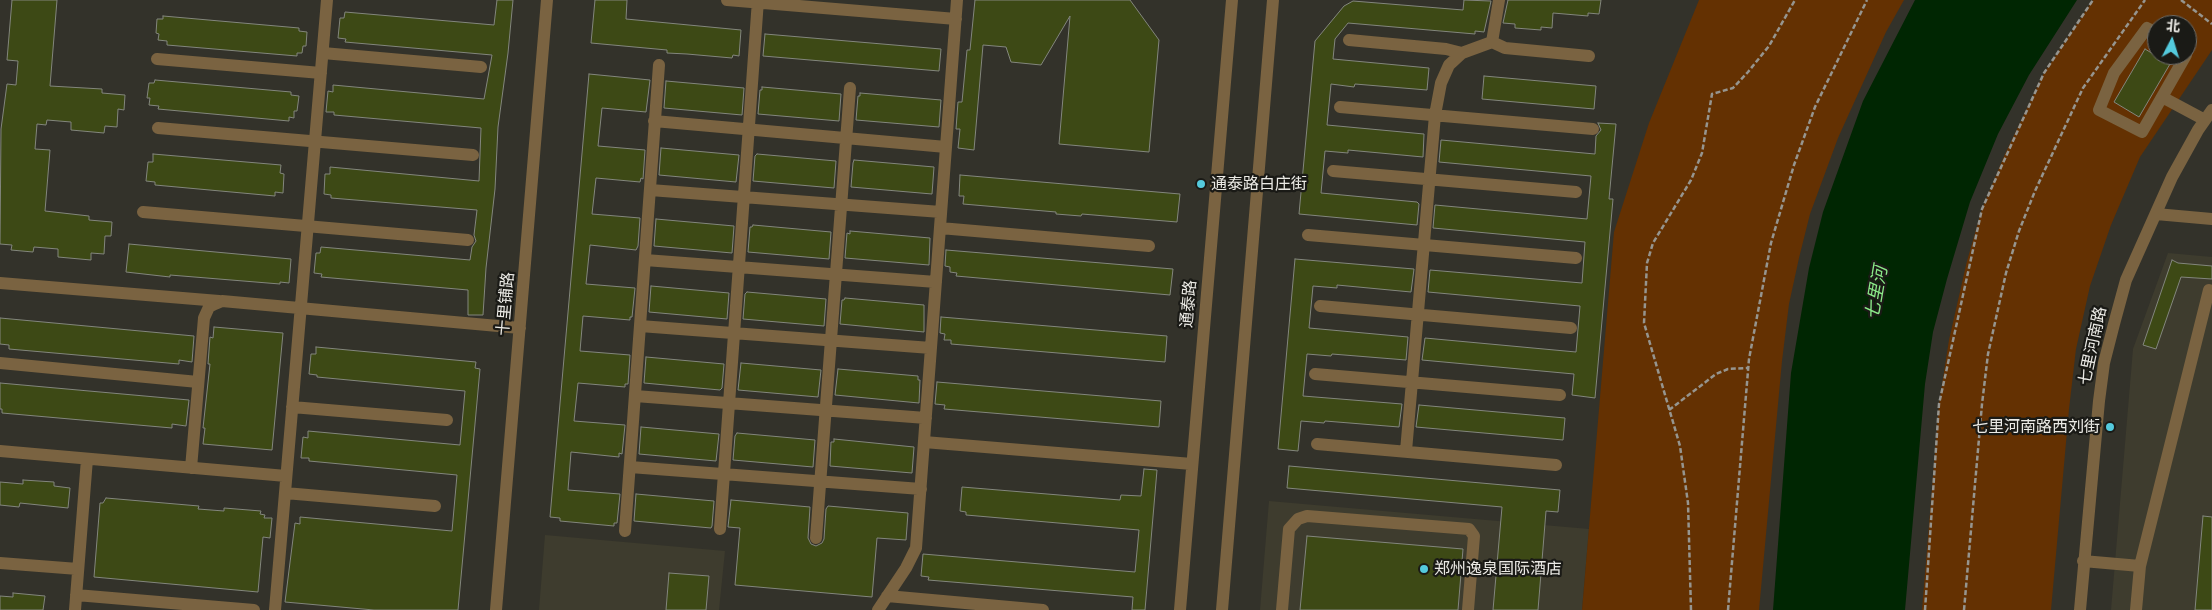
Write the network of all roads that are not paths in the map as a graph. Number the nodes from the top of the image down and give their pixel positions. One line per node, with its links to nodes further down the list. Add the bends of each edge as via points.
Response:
1 (327, 0): 13 (street)
2 (547, 0): 62 (street, 十里铺路)
3 (728, 0): 8 (street)
4 (957, 0): 9 (street)
5 (1232, 0): 83 (street, 通泰路)
6 (1273, 0): 110 (street)
7 (1499, 0): 12 (street)
8 (758, 1): 9 (street); 29 (street)
9 (956, 19): 32 (street)
10 (2147, 28): 22 (street, via 2114,73 2099,110 2142,132)
11 (1349, 40): 14 (street)
12 (1492, 42): 14 (street); 15 (street, via 1505,48)
13 (322, 53): 19 (street); 20 (street)
14 (1462, 54): 24 (street, via 1449,65 1441,83)
15 (1588, 56)
16 (156, 59): 20 (street)
17 (658, 65): 26 (street)
18 (2180, 65): 22 (street)
19 (481, 67)
20 (321, 73): 31 (street)
21 (850, 88): 30 (street)
22 (2162, 97): 25 (street)
23 (1340, 107): 24 (street)
24 (1435, 115): 28 (street); 35 (street)
25 (2209, 115): 42 (street, 七里河南路, via 2172,177)
26 (654, 121): 29 (street); 36 (street)
27 (158, 128): 31 (street)
28 (1594, 129)
29 (748, 130): 30 (street); 38 (street)
30 (846, 138): 32 (street); 39 (street)
31 (315, 142): 33 (street); 44 (street)
32 (946, 147): 41 (street)
33 (473, 155)
34 (1333, 171): 35 (street)
35 (1430, 179): 37 (street); 48 (street)
36 (650, 190): 38 (street); 51 (street)
37 (1576, 192)
38 (744, 197): 39 (street); 52 (street)
39 (841, 205): 41 (street); 53 (street)
40 (143, 212): 44 (street)
41 (941, 212): 45 (street)
42 (2156, 214): 43 (street); 96 (street, 七里河南路, via 2126,280 2104,363)
43 (2212, 219)
44 (308, 226): 47 (street); 59 (street)
45 (940, 228): 49 (street); 54 (street)
46 (1308, 235): 48 (street)
47 (468, 240)
48 (1424, 245): 50 (street); 60 (street)
49 (1149, 246)
50 (1576, 258)
51 (644, 260): 52 (street); 61 (street)
52 (739, 267): 53 (street); 64 (street)
53 (836, 274): 54 (street); 65 (street)
54 (936, 282): 66 (street)
55 (0, 283): 57 (street)
56 (2209, 290): 98 (street)
57 (222, 301): 59 (street); 69 (street, via 209,307 204,318)
58 (1320, 306): 60 (street)
59 (301, 308): 62 (street); 74 (street)
60 (1418, 315): 63 (street); 70 (street)
61 (640, 326): 64 (street); 71 (street)
62 (520, 328): 106 (street, 十里铺路)
63 (1571, 328)
64 (734, 333): 65 (street); 73 (street)
65 (831, 340): 66 (street); 75 (street)
66 (931, 348): 76 (street)
67 (0, 363): 69 (street)
68 (1315, 374): 70 (street)
69 (198, 382): 86 (street)
70 (1412, 383): 72 (street); 81 (street)
71 (635, 396): 73 (street); 85 (street)
72 (1560, 396)
73 (729, 404): 75 (street); 87 (street)
74 (292, 407): 77 (street); 88 (street)
75 (826, 411): 76 (street); 89 (street)
76 (926, 418): 78 (street)
77 (447, 420)
78 (924, 442): 83 (street); 90 (street)
79 (1317, 444): 81 (street)
80 (0, 451): 82 (street)
81 (1406, 451): 84 (street)
82 (87, 458): 86 (street); 99 (street)
83 (1192, 464): 109 (street, 通泰路)
84 (1556, 464)
85 (630, 467): 87 (street); 94 (street)
86 (191, 468): 88 (street)
87 (724, 474): 89 (street); 93 (street)
88 (286, 476): 91 (street)
89 (820, 481): 90 (street); 95 (street)
90 (921, 489): 101 (street, via 916,548)
91 (285, 493): 92 (street); 105 (street)
92 (435, 506)
93 (720, 529)
94 (625, 531)
95 (816, 538)
96 (2084, 561): 98 (street); 113 (street, 七里河南路)
97 (0, 563): 99 (street)
98 (2140, 566): 114 (street)
99 (78, 569): 100 (street)
100 (76, 595): 103 (street); 104 (street)
101 (887, 596): 102 (street); 107 (street)
102 (1006, 608): 108 (street)
103 (75, 610)
104 (254, 610)
105 (275, 610)
106 (496, 610)
107 (878, 610)
108 (1042, 610)
109 (1180, 610)
110 (1222, 610)
111 (1282, 610): 112 (street, via 1289,529 1298,518 1307,516 1469,529 1474,536)
112 (1468, 610)
113 (2080, 610)
114 (2136, 610)

